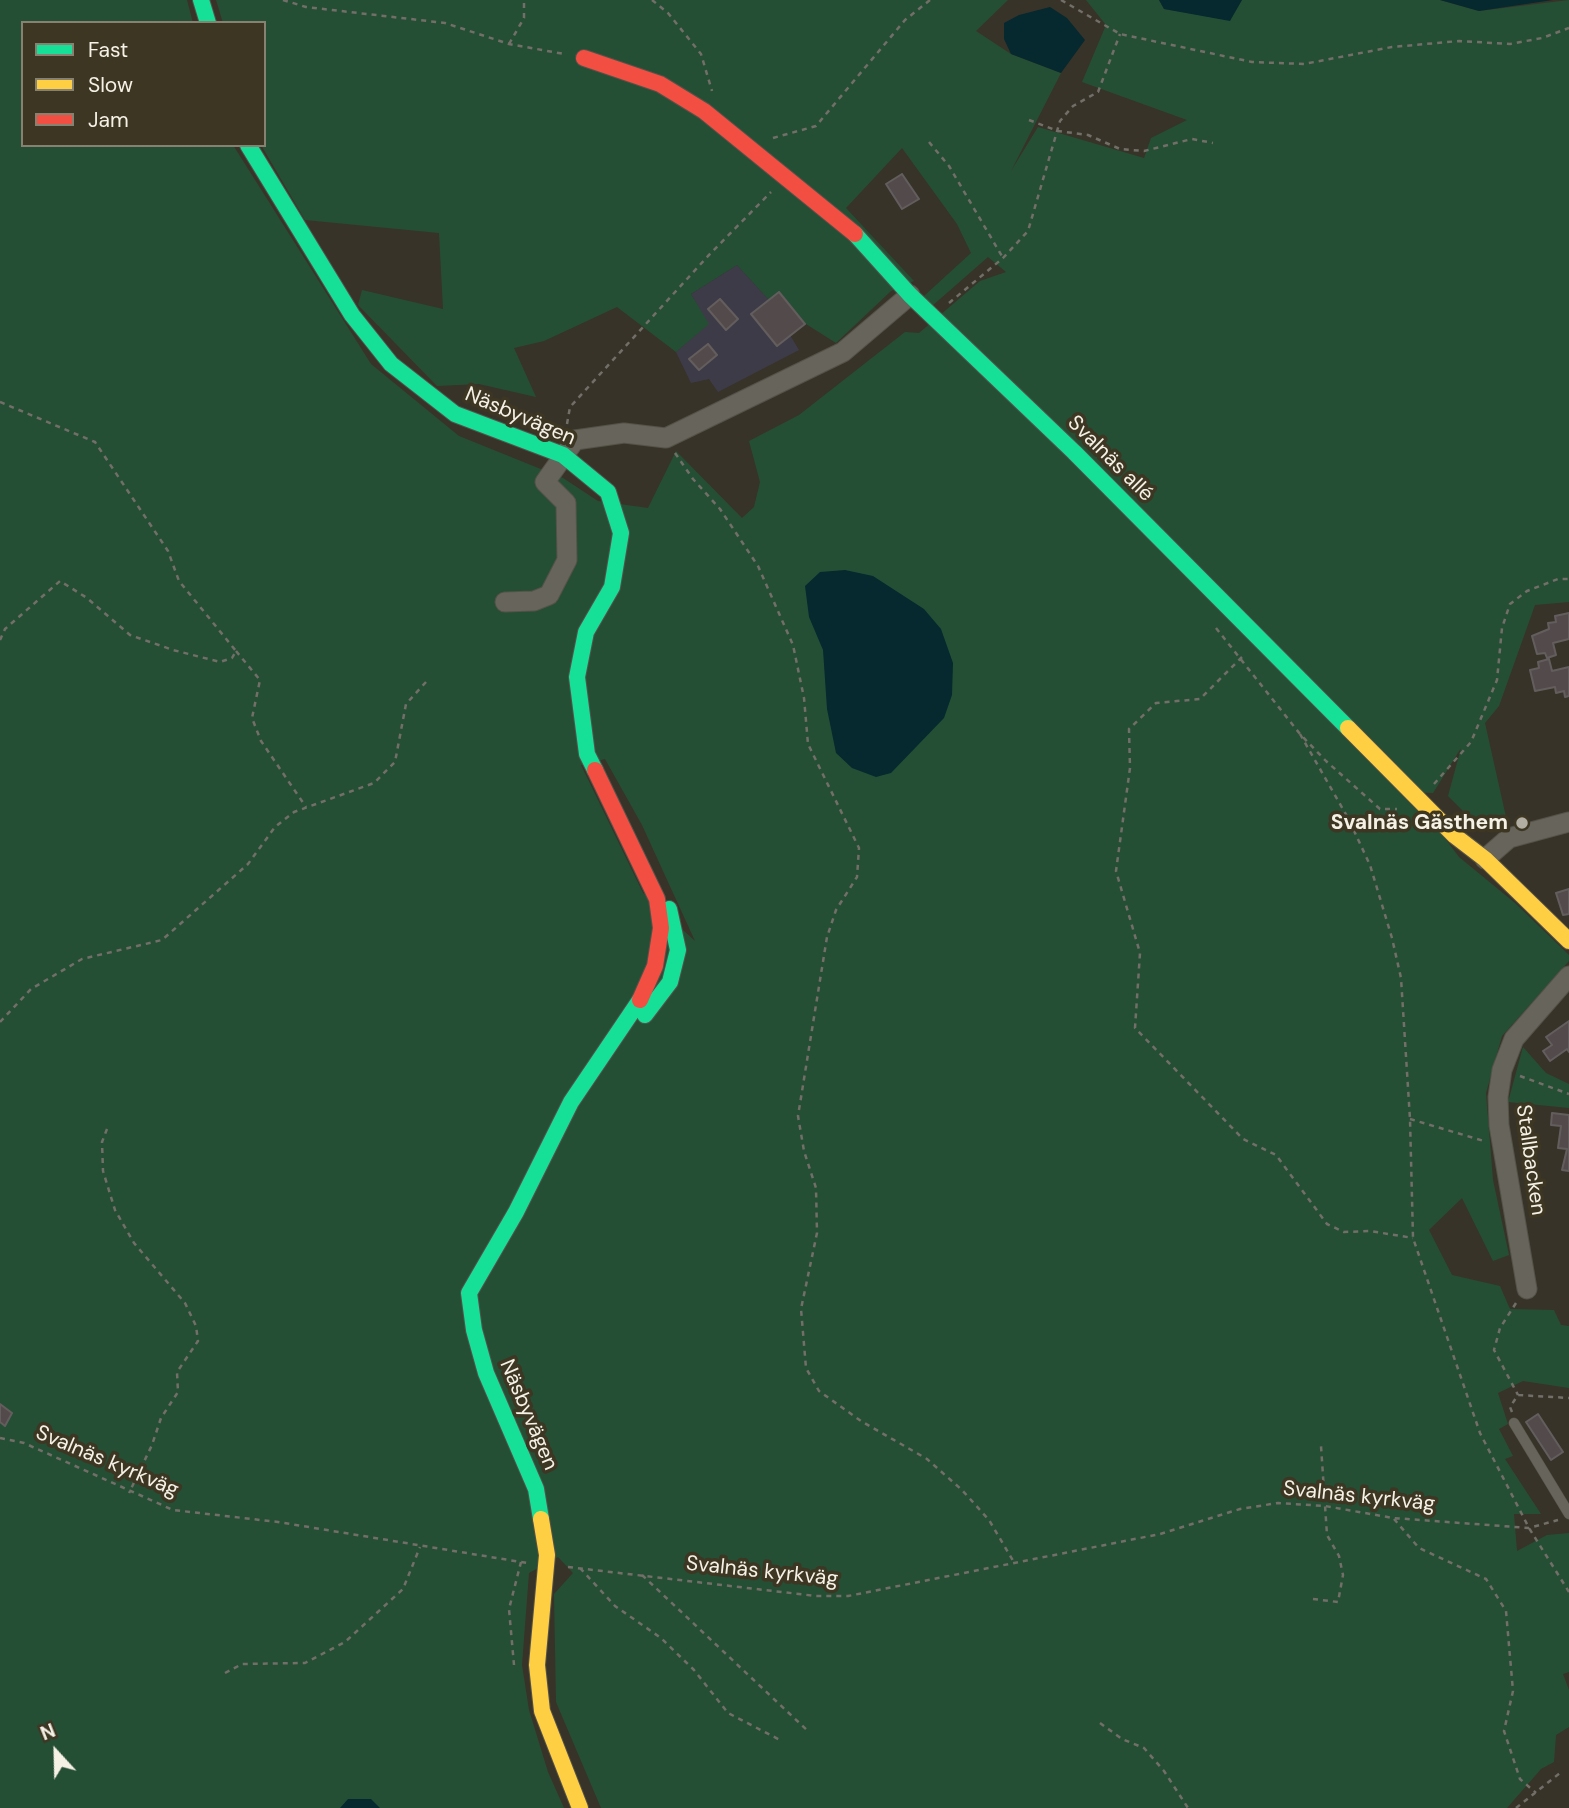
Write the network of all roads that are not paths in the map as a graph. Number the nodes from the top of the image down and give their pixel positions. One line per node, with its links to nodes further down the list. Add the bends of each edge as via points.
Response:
1 (201, 0): 2 (street)
2 (207, 21)
3 (584, 58): 5 (street, Svalnäs allé, via 660,84 721,123 853,232)
4 (249, 147): 6 (street, Näsbyvägen, via 352,315 391,364 455,414)
5 (911, 295): 6 (street, via 843,352 666,438 599,435 575,440); 9 (street, Svalnäs allé, via 1455,836)
6 (563, 455): 7 (street, via 545,482 566,503 567,560 550,595); 15 (street, Näsbyvägen, via 608,492 621,533 612,587 586,632 577,677 579,709 587,754 651,881 661,928 655,966 643,995 571,1102 469,1293 486,1373 536,1489 547,1555 537,1665 542,1711)
7 (505, 602)
8 (1569, 822): 9 (street, via 1509,838)
9 (1485, 859): 10 (street, Svalnäs allé)
10 (1569, 941)
11 (1569, 976): 12 (street, Stallbacken, via 1514,1039 1497,1097)
12 (1527, 1289)
13 (1514, 1423): 14 (lane)
14 (1569, 1516)
15 (580, 1808)

